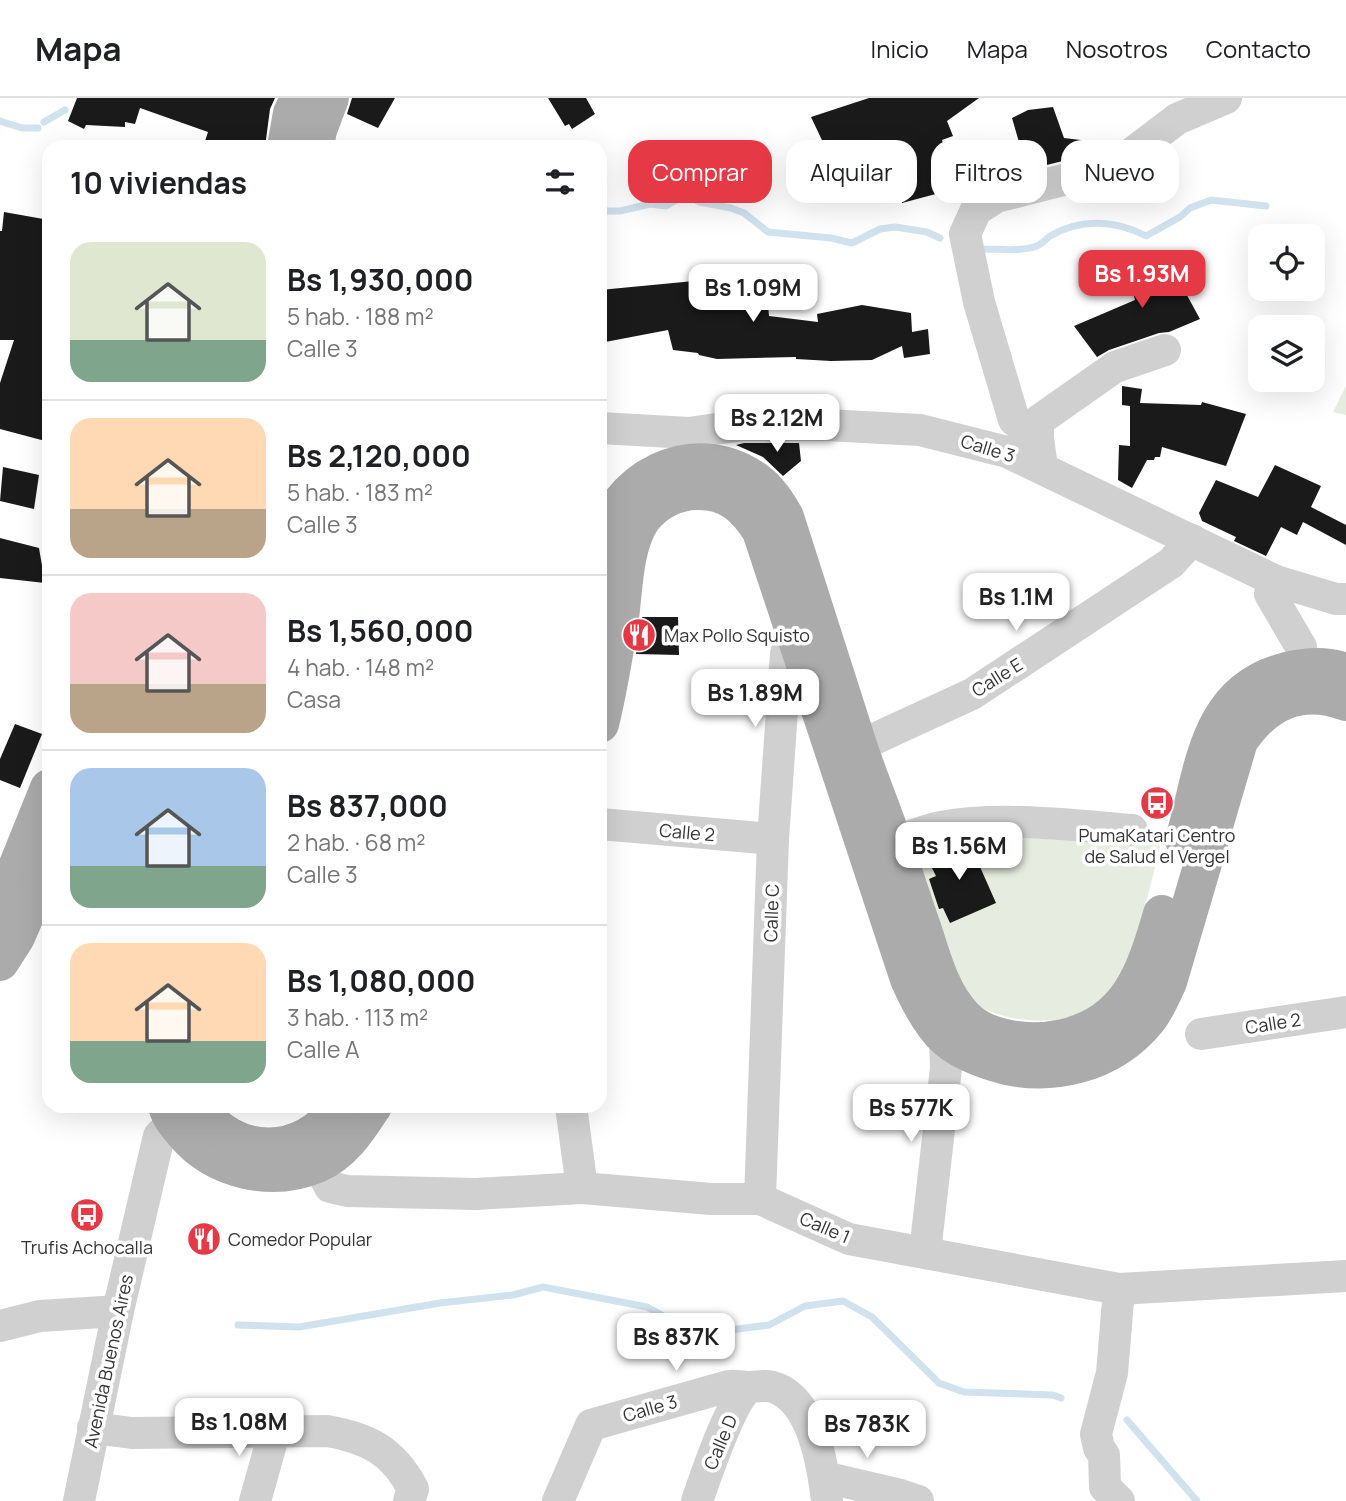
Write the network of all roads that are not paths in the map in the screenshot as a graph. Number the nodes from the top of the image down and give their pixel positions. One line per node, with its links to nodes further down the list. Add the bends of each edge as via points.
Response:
1 (299, 98): 4 (main road)
2 (330, 98): 5 (main road)
3 (1226, 98): 8 (street, via 1177,119 1114,167 996,197 976,210 965,234 979,302 1014,419)
4 (287, 140)
5 (316, 140)
6 (1165, 350): 8 (street, via 1115,367 1038,421)
7 (607, 431): 9 (street, Calle 3)
8 (1040, 453): 9 (street, Calle 3, via 1007,452 920,430 743,425); 11 (street, Calle 3)
9 (691, 462): 10 (main road, via 653,474 627,492); 14 (main road, via 727,467 755,480 771,494 785,517); 17 (main road, via 675,494 654,507 635,535)
10 (607, 526)
11 (1192, 540): 12 (street, Calle 3); 19 (street, Calle E, via 1171,563 972,694)
12 (1276, 582): 13 (street, Calle 3); 16 (street, via 1270,594 1301,647)
13 (1346, 599)
14 (806, 625): 19 (main road); 23 (street, Calle C, via 786,654)
15 (1346, 672): 16 (main road, via 1321,667)
16 (1305, 681): 18 (main road); 28 (main road, via 1264,710 1239,741 1168,982 1149,1018 1043,1041)
17 (607, 696)
18 (1346, 702)
19 (846, 750): 24 (main road); 28 (main road, via 909,979 918,998)
20 (42, 811): 26 (main road)
21 (607, 825): 23 (street, Calle 2)
22 (1132, 830): 24 (street, via 994,823 941,827)
23 (774, 839): 38 (street, Calle C)
24 (894, 842): 28 (main road)
25 (42, 872): 26 (main road)
26 (4, 934)
27 (1346, 1012): 29 (street, Calle 2)
28 (954, 1027): 39 (street)
29 (1201, 1034)
30 (183, 1113): 42 (street, Avenida Buenos Aires, via 159,1136)
31 (185, 1113): 36 (main road, via 191,1142 228,1166 257,1172 289,1171)
32 (190, 1113): 33 (main road, via 244,1144 272,1147 310,1135)
33 (333, 1113)
34 (368, 1113): 36 (main road, via 337,1152)
35 (572, 1113): 37 (street)
36 (317, 1163): 37 (street, Calle 1, via 330,1186 347,1191 476,1194)
37 (582, 1188): 38 (street, Calle 1)
38 (760, 1199): 39 (street, Calle 1, via 849,1239)
39 (925, 1252): 41 (street, Calle 1)
40 (1346, 1276): 41 (street, Calle 1)
41 (1119, 1289): 54 (street, via 1112,1373 1097,1434 1104,1455 1105,1488)
42 (118, 1311): 43 (street, via 40,1316); 45 (street, Avenida Buenos Aires)
43 (0, 1326)
44 (749, 1387): 47 (street, Calle 3, via 775,1387 797,1402 807,1417); 52 (street, Calle 3, via 729,1386 591,1425); 53 (street, Calle D, via 738,1399)
45 (93, 1428): 46 (street, via 132,1433); 50 (street, Avenida Buenos Aires)
46 (275, 1430): 48 (street, via 356,1436 391,1457 406,1474); 51 (street)
47 (826, 1489): 49 (street)
48 (411, 1495)
49 (908, 1497)
50 (79, 1501)
51 (255, 1501)
52 (558, 1501)
53 (697, 1501)
54 (1119, 1501)

